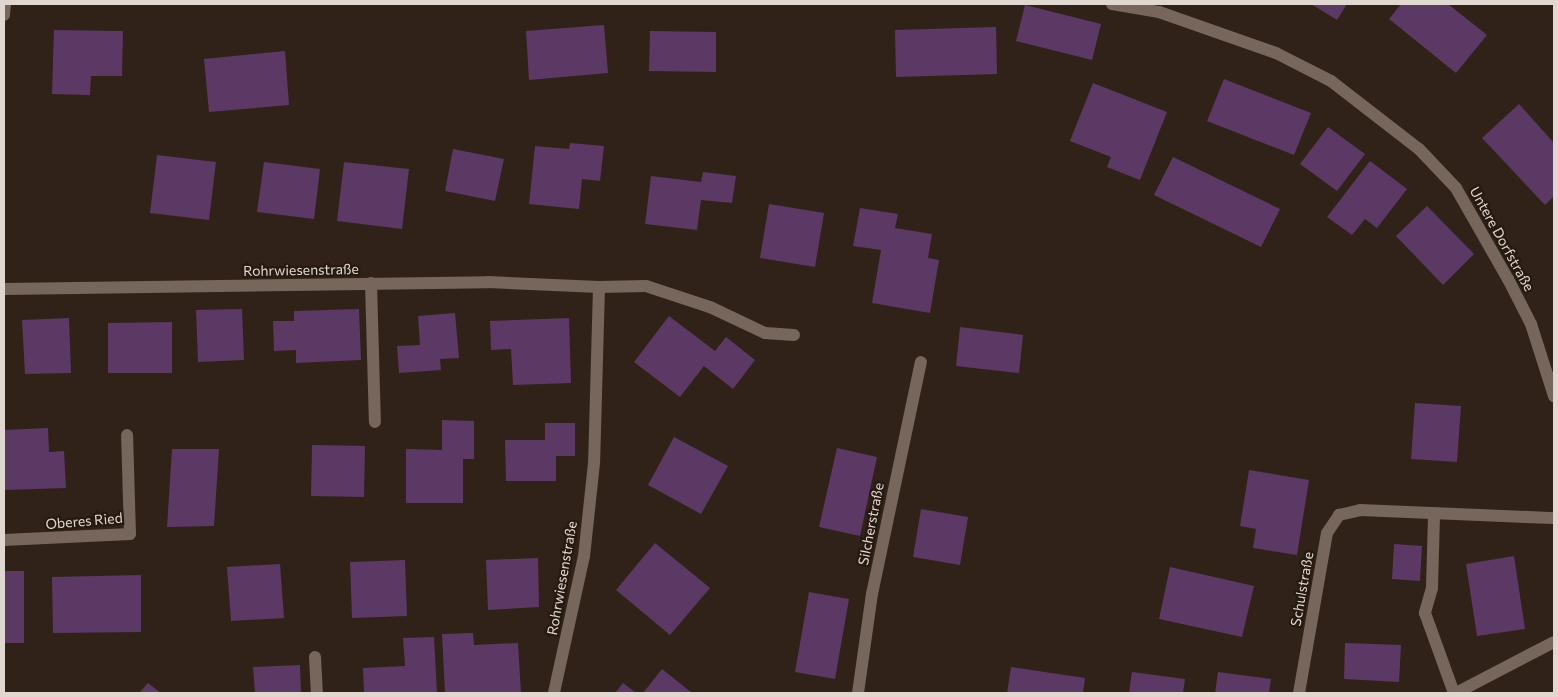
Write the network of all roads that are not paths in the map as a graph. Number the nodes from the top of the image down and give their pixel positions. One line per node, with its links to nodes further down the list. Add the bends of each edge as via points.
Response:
1 (5, 4): 3 (street)
2 (1112, 4): 9 (street, Untere Dorfstraße, via 1159,12 1276,53 1331,81 1418,150 1456,188 1508,279 1531,324)
3 (4, 15)
4 (371, 283): 5 (street, Rohrwiesenstraße, via 561,282); 6 (street, Rohrwiesenstraße); 10 (street)
5 (599, 286): 7 (street, Rohrwiesenstraße, via 646,286 710,307 765,333); 18 (street, Rohrwiesenstraße, via 594,463 584,556)
6 (4, 289)
7 (794, 335)
8 (921, 362): 19 (street, Silcherstraße, via 872,594)
9 (1554, 396)
10 (375, 422)
11 (127, 435): 14 (street, Oberes Ried, via 130,534)
12 (1434, 516): 13 (street); 20 (street, Schulstraße, via 1360,510 1339,515 1327,533); 21 (street, via 1432,588 1425,613)
13 (1554, 518)
14 (4, 540)
15 (1554, 642): 21 (street)
16 (315, 657): 17 (street)
17 (317, 693)
18 (554, 693)
19 (858, 693)
20 (1300, 693)
21 (1455, 693)

